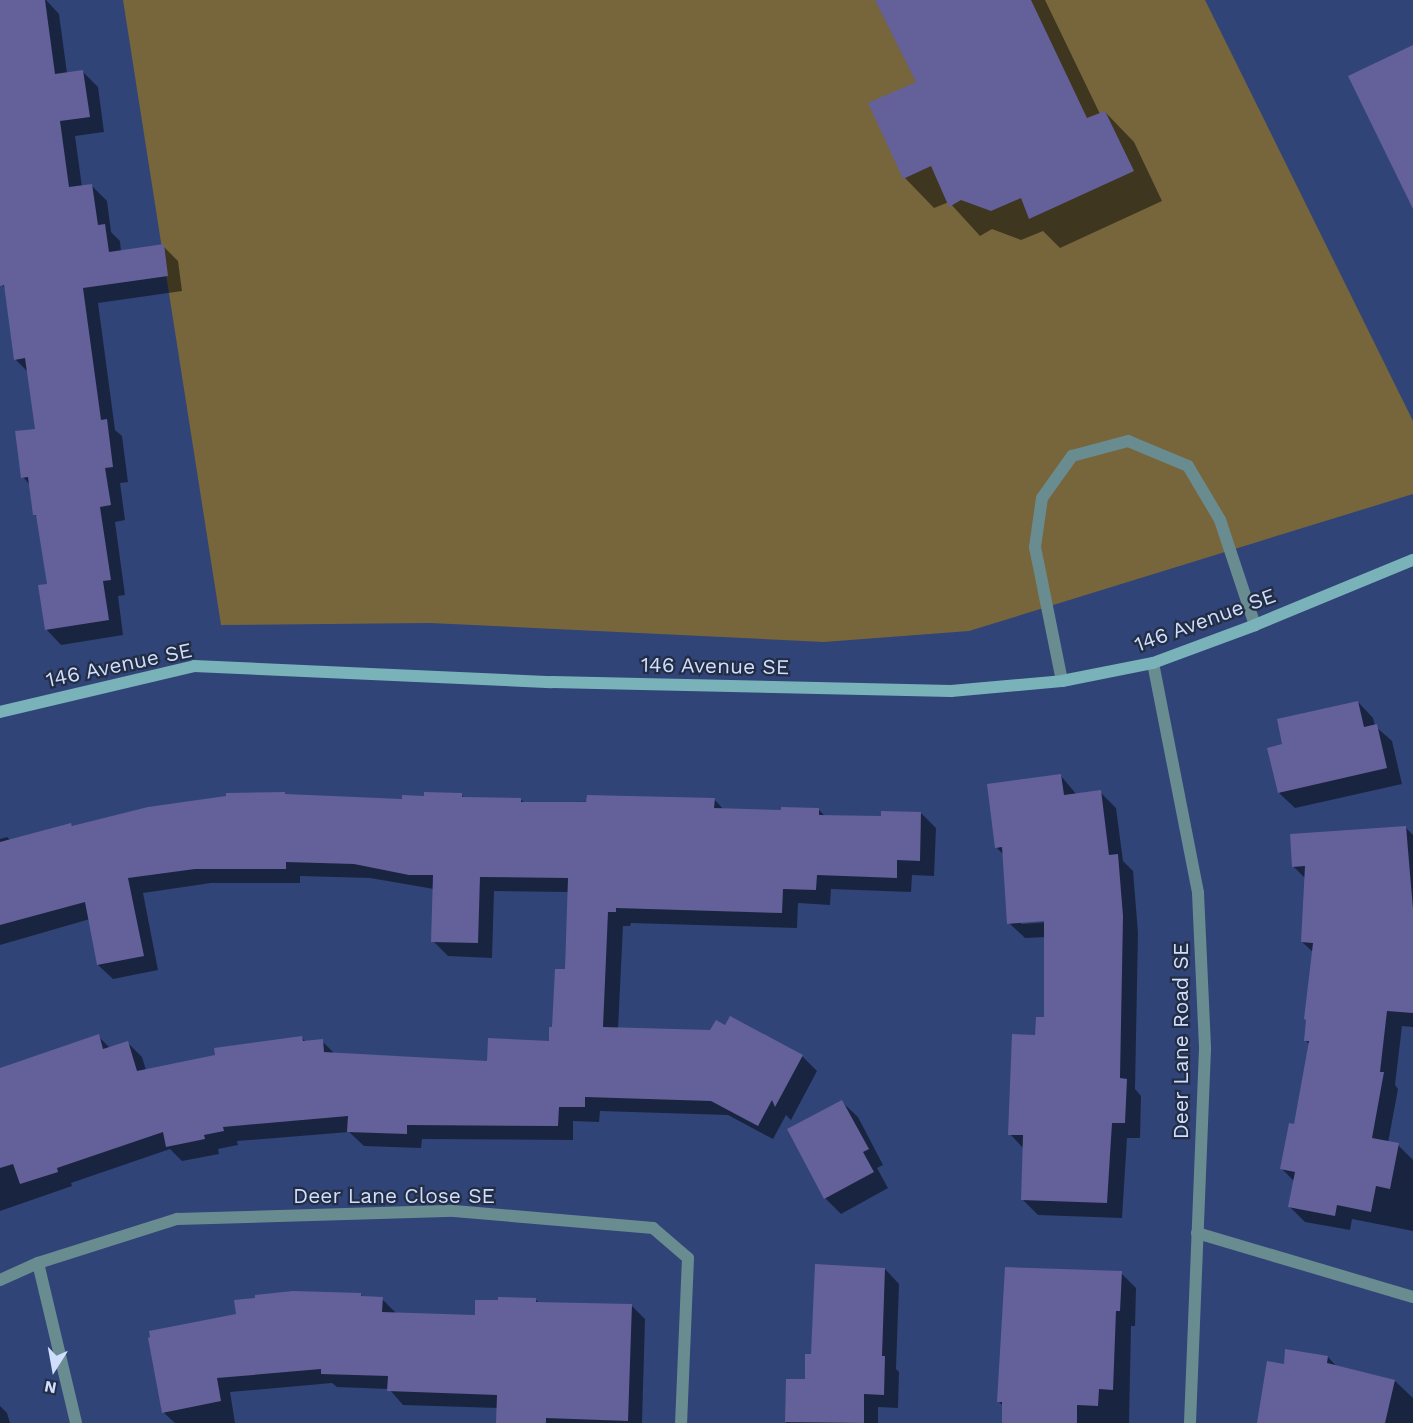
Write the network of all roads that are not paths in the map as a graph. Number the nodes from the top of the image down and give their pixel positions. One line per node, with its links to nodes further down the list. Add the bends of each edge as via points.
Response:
1 (1413, 560): 2 (street, 146 Avenue SE)
2 (1256, 625): 3 (street, 146 Avenue SE); 4 (street, via 1220,520 1188,466 1128,441 1072,456 1042,498 1035,547)
3 (1153, 663): 4 (street, 146 Avenue SE); 6 (street, Deer Lane Road SE, via 1198,893 1205,1049)
4 (1062, 681): 5 (street, 146 Avenue SE, via 951,691 552,682 194,666)
5 (0, 712)
6 (1197, 1233): 9 (street); 12 (street, Deer Lane Road SE)
7 (38, 1263): 8 (street, Deer Lane Close SE); 10 (street); 11 (street, Deer Lane Close SE, via 177,1219 454,1211 653,1228 687,1258)
8 (0, 1280)
9 (1413, 1297)
10 (76, 1423)
11 (681, 1423)
12 (1190, 1423)

